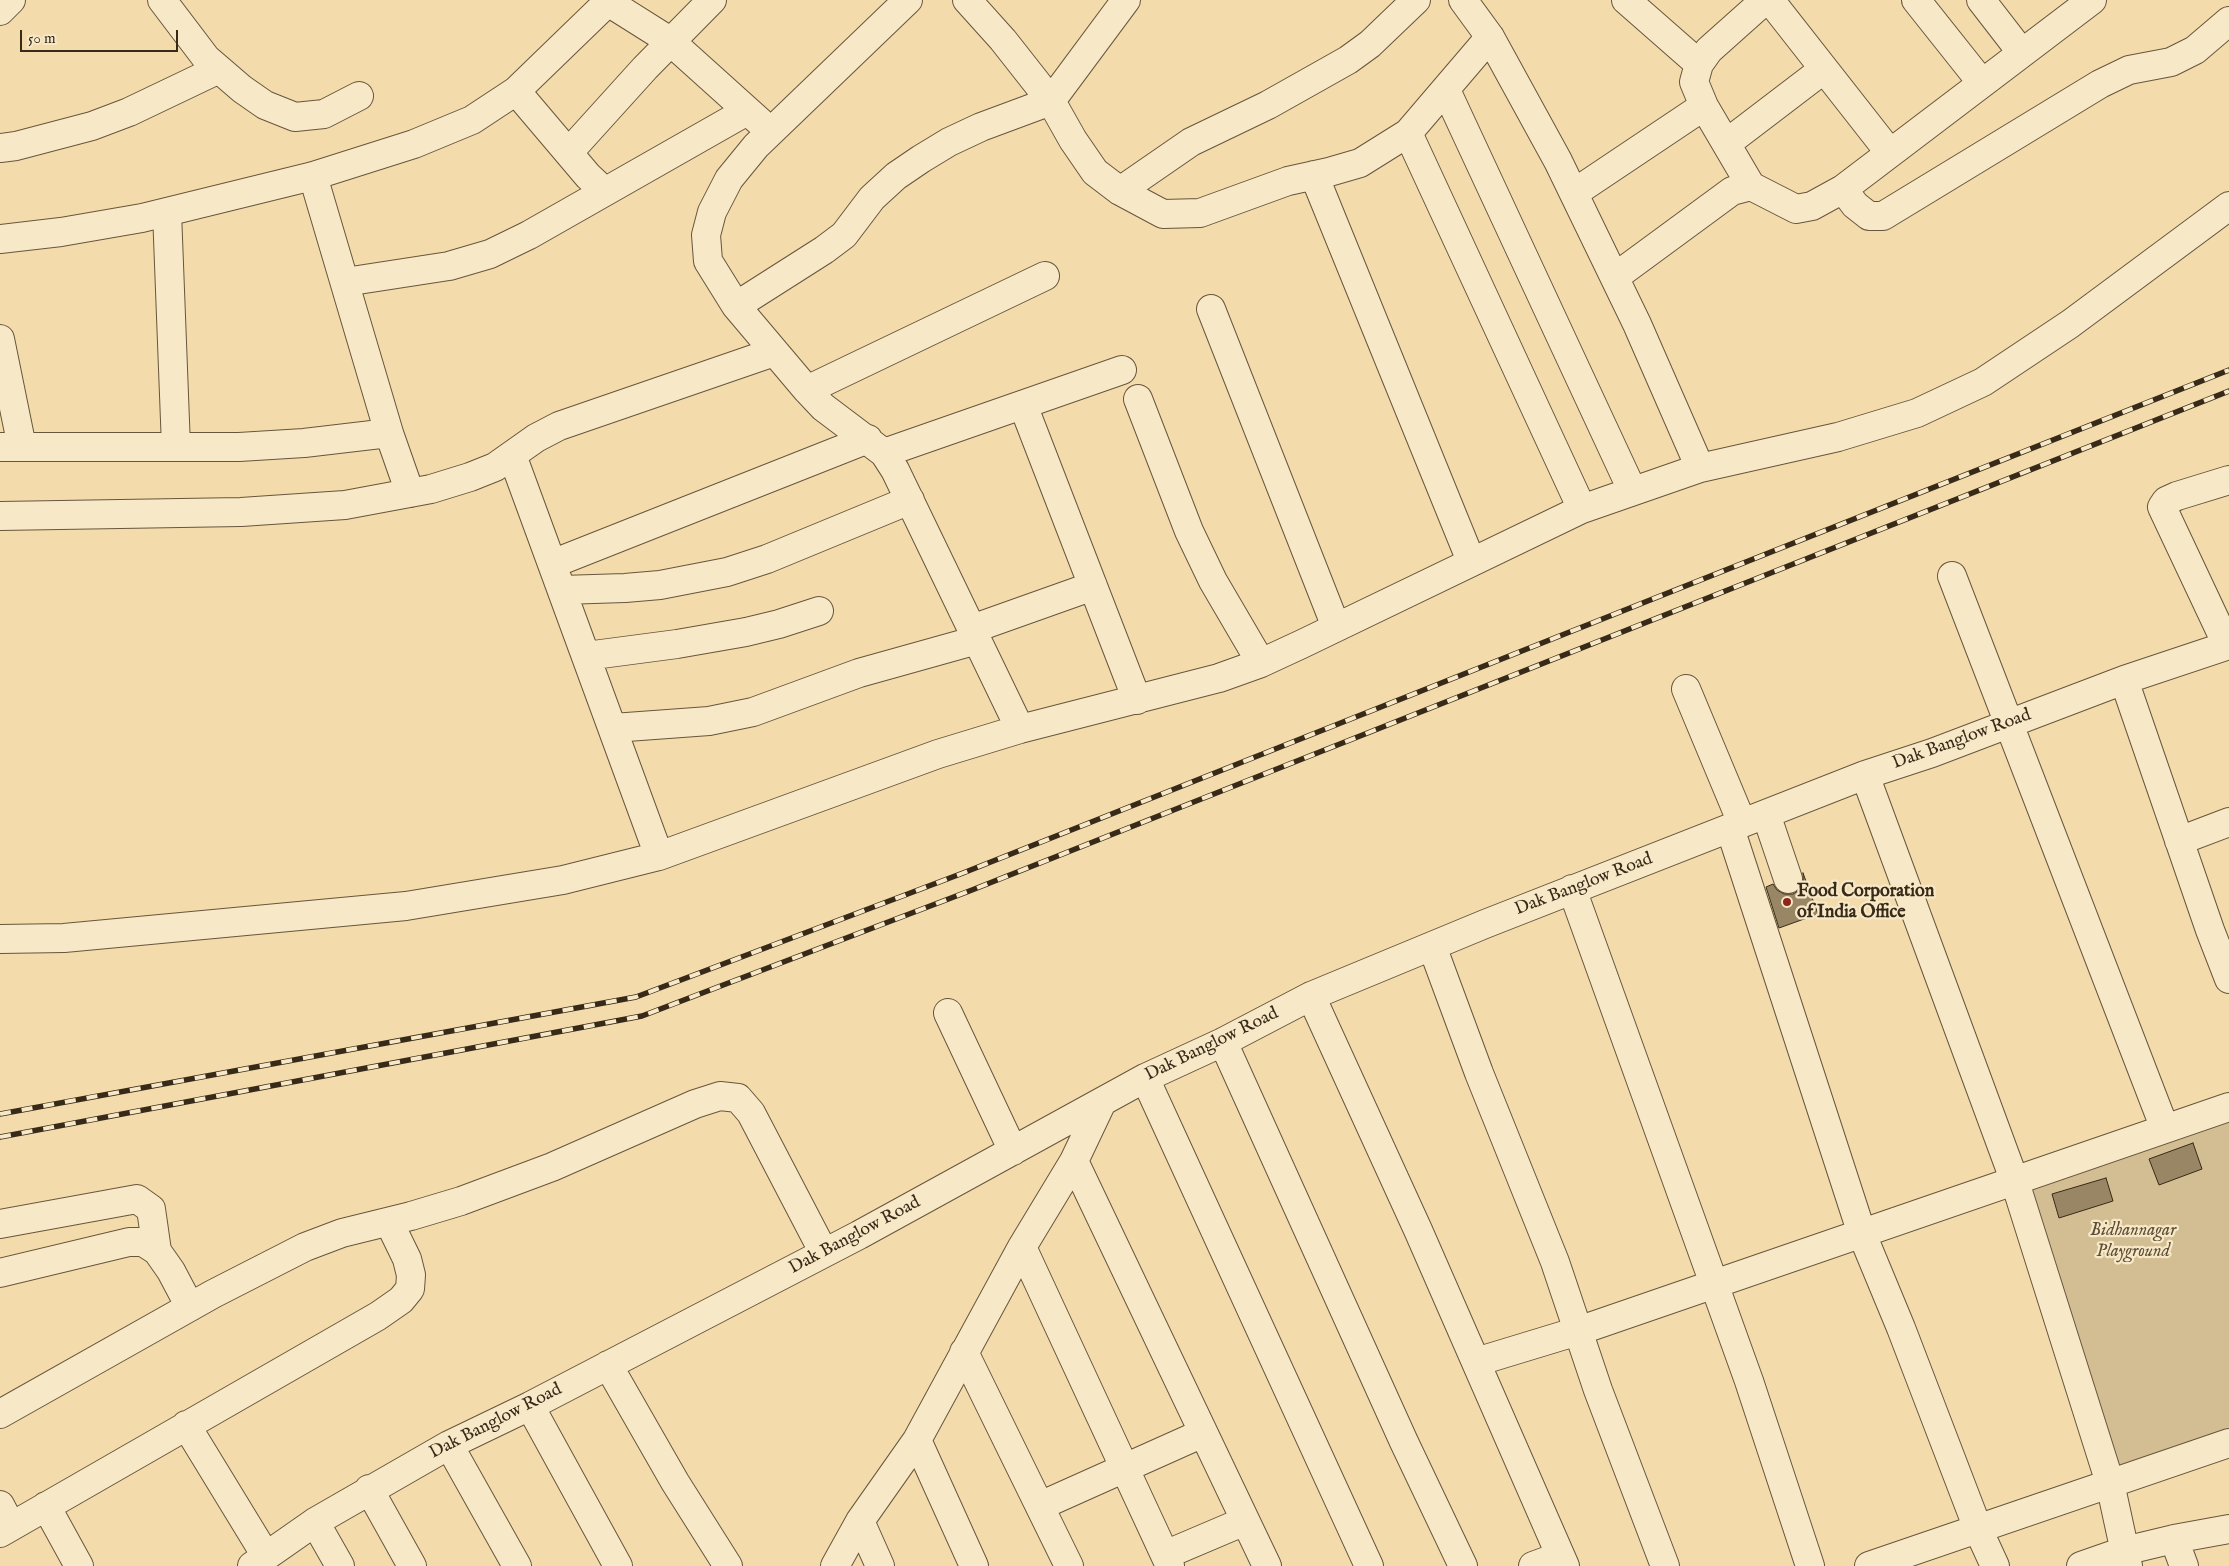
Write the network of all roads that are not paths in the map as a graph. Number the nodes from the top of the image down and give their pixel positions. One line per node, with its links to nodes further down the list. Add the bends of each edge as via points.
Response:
1 (11, 0): 16 (street)
2 (162, 0): 23 (street, via 188,37)
3 (712, 0): 19 (street)
4 (908, 0): 31 (street)
5 (967, 0): 28 (street)
6 (1126, 0): 28 (street)
7 (1416, 0): 41 (street, via 1370,44 1348,60 1191,142)
8 (1626, 0): 21 (street)
9 (1765, 0): 21 (street, via 1709,50)
10 (1770, 0): 22 (street)
11 (1916, 0): 24 (street)
12 (1982, 0): 20 (street)
13 (2092, 0): 20 (street)
14 (609, 1): 19 (street); 26 (street)
15 (1469, 3): 18 (street)
16 (0, 11)
17 (2229, 21): 40 (street, via 2195,50 2171,62 2129,70 2100,84 1883,216 1869,216)
18 (1490, 37): 25 (street); 43 (street)
19 (670, 42): 30 (street); 35 (street)
20 (2022, 53): 24 (street)
21 (1698, 64): 29 (street, via 1694,82)
22 (1824, 69): 33 (street); 36 (street)
23 (218, 70): 27 (street, via 265,105 295,117 324,114); 34 (street, via 92,126)
24 (1982, 83): 36 (street)
25 (1446, 90): 32 (street); 65 (street)
26 (516, 91): 35 (street); 37 (street, via 472,120 414,144)
27 (359, 96)
28 (1051, 101): 41 (street, via 1095,172); 50 (street, via 949,142 921,159 872,198 844,234 824,250)
29 (1704, 106): 33 (street); 43 (street)
30 (747, 111): 31 (street); 42 (street)
31 (771, 132): 50 (street, via 729,179 712,212 706,236 708,261)
32 (1408, 133): 38 (street, via 1360,163); 68 (street)
33 (1727, 143): 39 (street)
34 (0, 148)
35 (569, 152): 42 (street)
36 (1890, 153): 40 (street)
37 (313, 176): 45 (street); 49 (street)
38 (1314, 176): 41 (street, via 1288,181 1200,213 1163,214); 70 (street)
39 (1751, 186): 40 (street, via 1796,209 1812,206); 48 (street, via 1732,191)
40 (1843, 189)
41 (1120, 191)
42 (604, 192): 49 (street, via 490,254 449,266)
43 (1574, 193): 48 (street)
44 (2229, 206): 63 (street, via 2070,324 1984,382 1917,413 1838,438)
45 (167, 212): 46 (street, via 61,232); 59 (street)
46 (0, 239)
47 (1045, 276): 55 (street)
48 (1615, 277): 63 (street)
49 (344, 282): 58 (street)
50 (736, 306): 53 (street)
51 (1211, 309): 76 (street)
52 (0, 339): 61 (street)
53 (774, 352): 55 (street); 62 (street, via 559,426)
54 (1122, 370): 57 (street)
55 (807, 390): 60 (street, via 837,418)
56 (1138, 399): 80 (street, via 1189,531 1213,581)
57 (1023, 405): 60 (street); 73 (street)
58 (389, 433): 59 (street, via 266,446); 66 (street)
59 (176, 446): 61 (street)
60 (876, 446): 67 (street, via 895,470); 71 (street)
61 (11, 447)
62 (512, 454): 66 (street, via 495,467 470,477); 71 (street)
63 (1700, 468): 65 (street)
64 (2229, 480): 78 (street, via 2177,496 2166,501 2162,508)
65 (1632, 490): 68 (street)
66 (410, 493): 69 (street, via 345,505 241,512)
67 (910, 500): 74 (street, via 767,559 727,572 625,588); 77 (street)
68 (1582, 509): 70 (street)
69 (0, 516)
70 (1471, 561): 76 (street)
71 (552, 564): 74 (street)
72 (1952, 576): 84 (street)
73 (1093, 586): 77 (street); 83 (street)
74 (562, 590): 79 (street)
75 (819, 611): 79 (street, via 746,632)
76 (1336, 627): 80 (street)
77 (974, 634): 85 (street, via 753,712 709,721); 86 (street)
78 (2228, 645): 81 (street, Dak Banglow Road)
79 (586, 656): 85 (street)
80 (1262, 663): 83 (street)
81 (2124, 680): 84 (street, Dak Banglow Road); 90 (street)
82 (1686, 688): 88 (street)
83 (1137, 700): 86 (street)
84 (2009, 723): 87 (street, Dak Banglow Road); 104 (street)
85 (612, 728): 91 (street)
86 (1020, 729): 91 (street, via 938,754)
87 (1865, 775): 88 (street, Dak Banglow Road); 107 (street)
88 (1746, 821): 92 (street); 93 (street, Dak Banglow Road); 110 (street)
89 (2229, 822): 90 (street)
90 (2179, 841): 94 (street)
91 (659, 856): 95 (street, via 563,880 406,906 64,938)
92 (1788, 878)
93 (1572, 889): 96 (street, Dak Banglow Road); 115 (street)
94 (2220, 927): 97 (street)
95 (0, 939)
96 (1432, 946): 98 (street, Dak Banglow Road); 117 (street, via 1555,1262)
97 (2229, 979)
98 (1311, 996): 100 (street, Dak Banglow Road); 119 (street)
99 (948, 1013): 105 (street)
100 (1223, 1042): 101 (street, Dak Banglow Road); 156 (street)
101 (1145, 1078): 102 (street, Dak Banglow Road); 155 (street)
102 (1102, 1102): 105 (street, Dak Banglow Road); 106 (street)
103 (2229, 1107): 104 (street)
104 (2165, 1130): 107 (street)
105 (1013, 1151): 113 (street, Dak Banglow Road)
106 (1074, 1161): 111 (street); 124 (street)
107 (2015, 1182): 110 (street); 129 (street)
108 (389, 1222): 113 (street, via 461,1201 552,1167 720,1096 738,1098 751,1113); 116 (street, via 342,1233 305,1247); 123 (street, via 411,1274 410,1289 401,1300)
109 (0, 1224): 112 (street, via 137,1199 151,1209)
110 (1862, 1234): 115 (street); 137 (street)
111 (1022, 1247): 118 (street); 128 (street)
112 (157, 1251): 114 (street, via 143,1242 128,1242); 116 (street)
113 (824, 1253): 120 (street, Dak Banglow Road)
114 (0, 1273)
115 (1713, 1284): 117 (street); 159 (street)
116 (190, 1307): 122 (street)
117 (1578, 1331): 119 (street); 158 (street)
118 (964, 1352): 125 (street); 132 (street)
119 (1476, 1362): 143 (street)
120 (608, 1365): 121 (street, Dak Banglow Road); 149 (street)
121 (530, 1406): 127 (street, Dak Banglow Road); 148 (street)
122 (0, 1414)
123 (186, 1425): 131 (street); 142 (street)
124 (1203, 1433): 128 (street); 134 (street)
125 (917, 1440): 133 (street); 152 (street)
126 (2229, 1443): 129 (street)
127 (449, 1445): 130 (street, Dak Banglow Road); 147 (street)
128 (1125, 1467): 132 (street); 141 (street)
129 (2110, 1483): 137 (street); 140 (street)
130 (369, 1489): 136 (street, Dak Banglow Road); 146 (street)
131 (46, 1506): 135 (street); 144 (street)
132 (1040, 1506): 153 (street)
133 (860, 1521): 150 (street); 151 (street)
134 (1245, 1521): 141 (street); 154 (street)
135 (4, 1522)
136 (315, 1522): 142 (street, Dak Banglow Road); 145 (street)
137 (1978, 1529): 160 (street); 161 (street)
138 (2229, 1529): 139 (street)
139 (2174, 1538): 140 (street); 163 (street)
140 (2126, 1558): 162 (street)
141 (1167, 1560)
142 (259, 1561)
143 (1562, 1561): 157 (street)
144 (79, 1566)
145 (340, 1566)
146 (412, 1566)
147 (517, 1566)
148 (618, 1566)
149 (728, 1566)
150 (835, 1566)
151 (880, 1566)
152 (974, 1566)
153 (1069, 1566)
154 (1266, 1566)
155 (1369, 1566)
156 (1463, 1566)
157 (1533, 1566)
158 (1665, 1566)
159 (1810, 1566)
160 (1869, 1566)
161 (1995, 1566)
162 (2081, 1566)
163 (2184, 1566)

